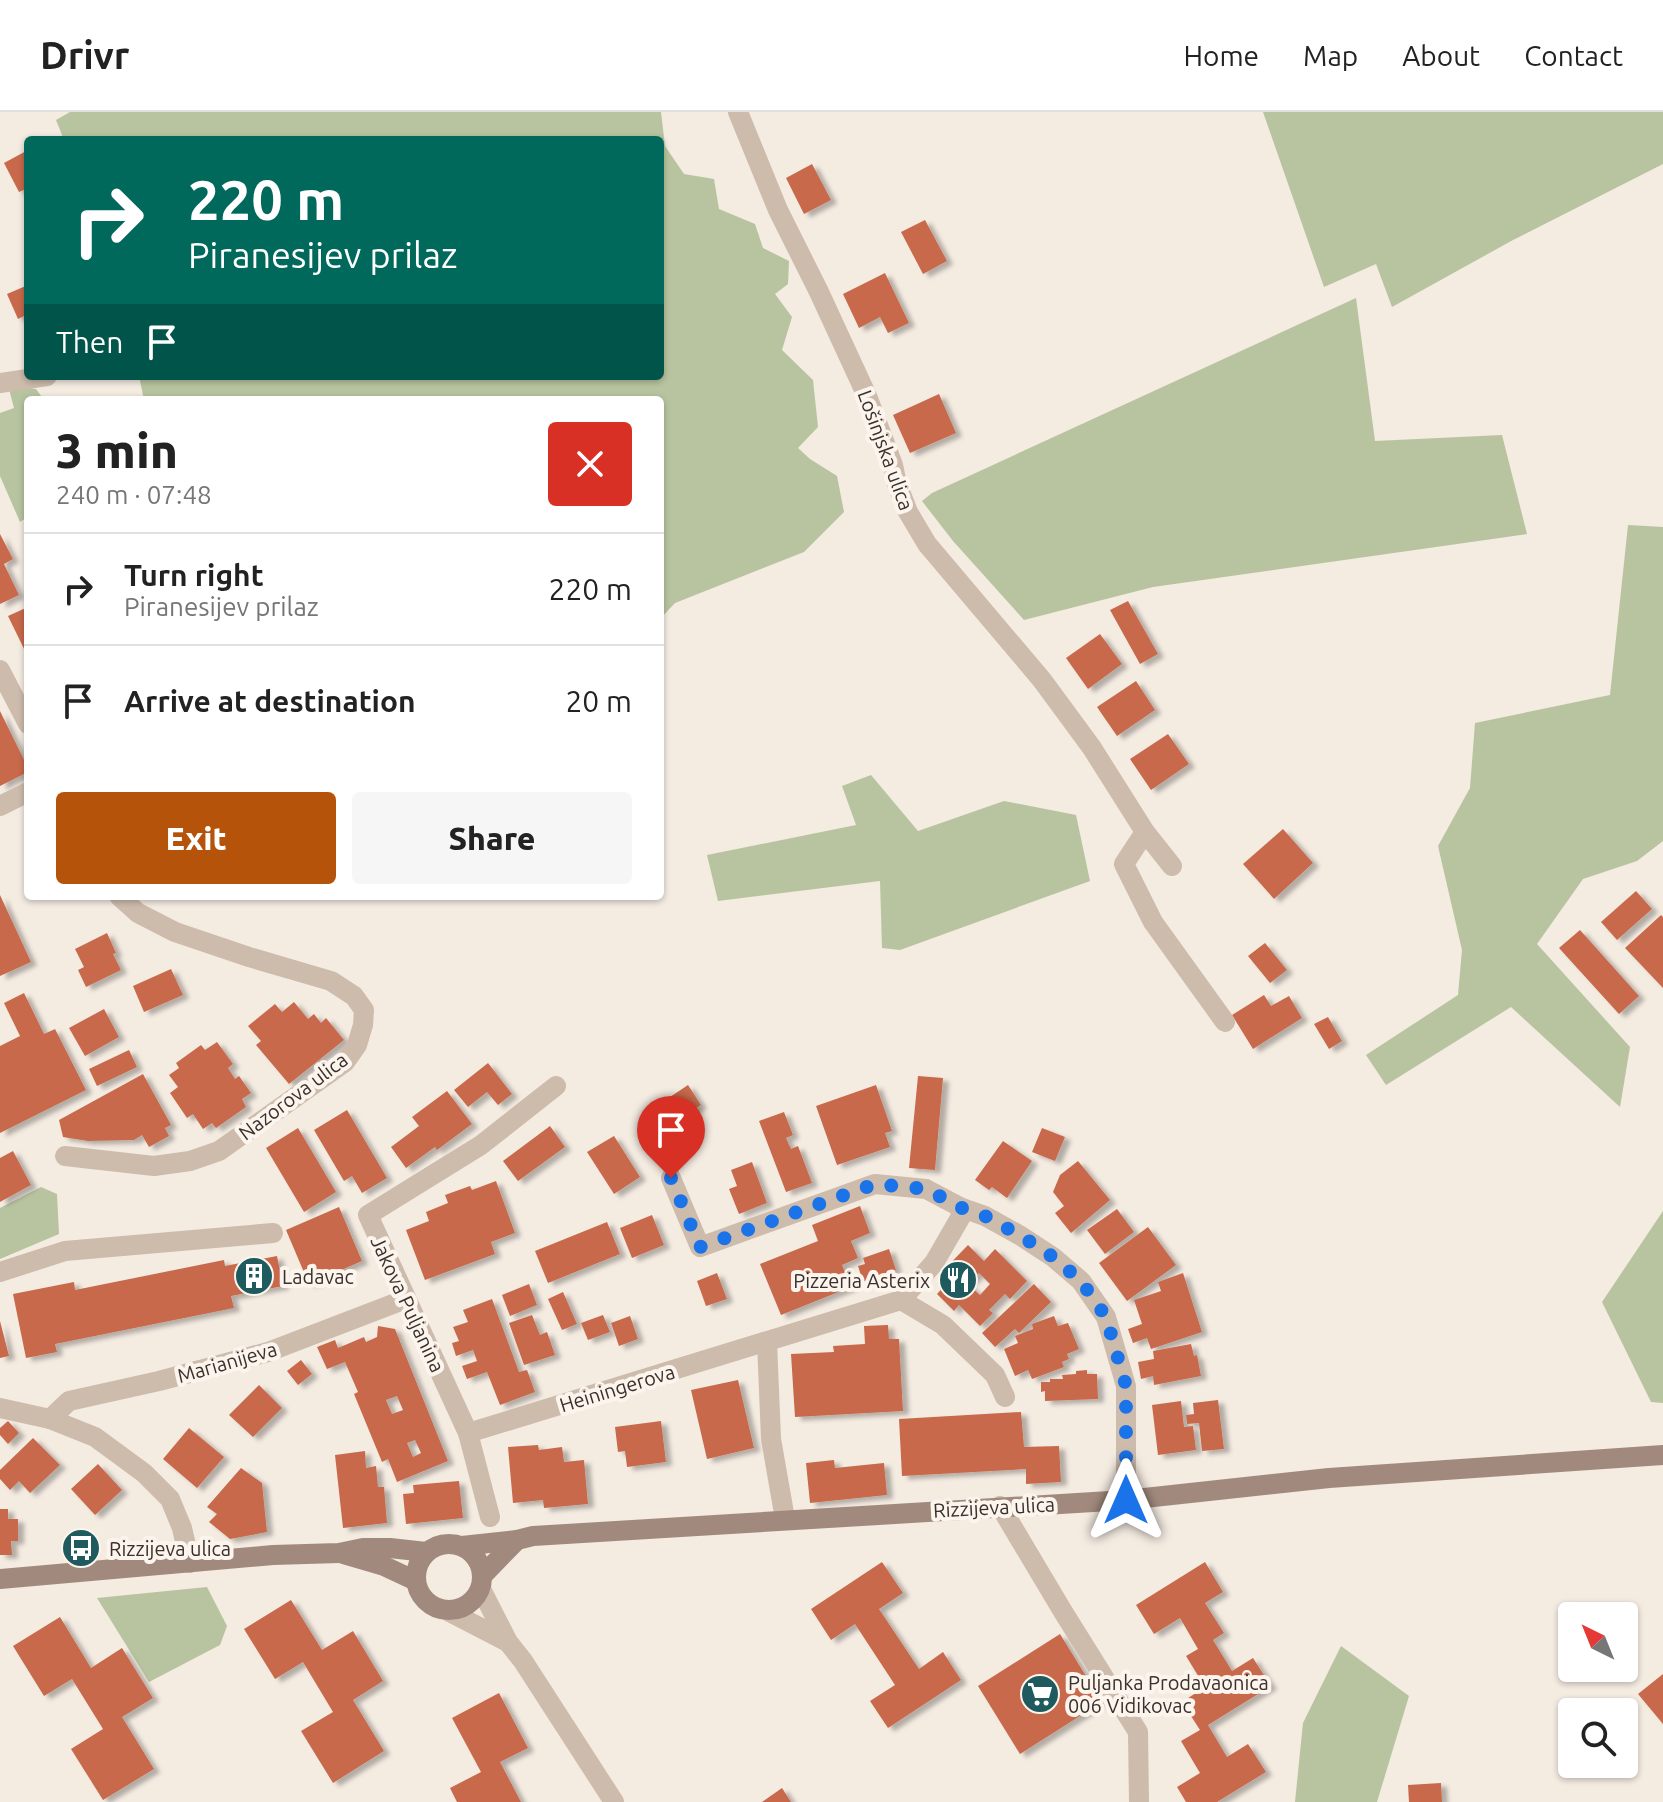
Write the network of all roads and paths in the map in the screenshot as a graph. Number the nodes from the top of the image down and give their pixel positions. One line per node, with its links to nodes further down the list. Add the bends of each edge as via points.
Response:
1 (738, 112): 8 (street, Lošinjska ulica, via 778,210 867,396 908,512 927,544 1059,703)
2 (24, 379): 3 (street)
3 (0, 383)
4 (0, 670): 5 (street)
5 (24, 716)
6 (24, 794): 7 (street)
7 (0, 806)
8 (1145, 832): 9 (street, Lošinjska ulica); 11 (street, via 1124,864 1153,922)
9 (1172, 866)
10 (123, 900): 13 (street, Nazorova ulica, via 175,932 331,981 354,996 364,1010 363,1025 345,1062 219,1151 154,1166)
11 (1225, 1022)
12 (556, 1086): 18 (street, Jakova Puljanina, via 481,1145 368,1215)
13 (65, 1156)
14 (671, 1178): 15 (street, via 700,1247 875,1184 926,1189)
15 (962, 1208): 19 (street, via 934,1263); 26 (street, via 997,1222 1053,1257 1081,1281 1106,1317 1126,1386)
16 (273, 1233): 17 (street, via 65,1251)
17 (0, 1272)
18 (406, 1299): 23 (street, Marianijeva, via 268,1352 69,1401); 24 (street, Jakova Puljanina)
19 (901, 1300): 20 (street, Heiningerova); 21 (street, via 943,1325 995,1375)
20 (767, 1342): 24 (street, Heiningerova); 29 (street, via 771,1439)
21 (1005, 1397)
22 (0, 1408): 23 (street)
23 (50, 1419): 34 (street, via 95,1437 170,1499)
24 (468, 1433): 28 (street, Jakova Puljanina)
25 (1663, 1455): 26 (street, Rizzijeva ulica, via 1329,1478)
26 (1126, 1500): 27 (street, Rizzijeva ulica)
27 (1000, 1506): 29 (street, Rizzijeva ulica); 41 (street, via 1138,1732)
28 (490, 1517)
29 (785, 1519): 30 (street, Rizzijeva ulica)
30 (517, 1540): 31 (street, Rizzijeva ulica); 37 (street)
31 (462, 1546): 32 (street, via 443,1544); 37 (street, via 476,1557)
32 (426, 1552): 33 (street, via 363,1548); 36 (street, via 419,1560)
33 (339, 1553): 34 (street); 36 (street)
34 (190, 1563): 35 (street)
35 (0, 1579)
36 (416, 1581): 38 (street, via 430,1605)
37 (482, 1582): 38 (street, via 468,1605); 39 (street)
38 (448, 1611): 39 (street)
39 (508, 1642): 40 (street)
40 (614, 1802)
41 (1139, 1802)

